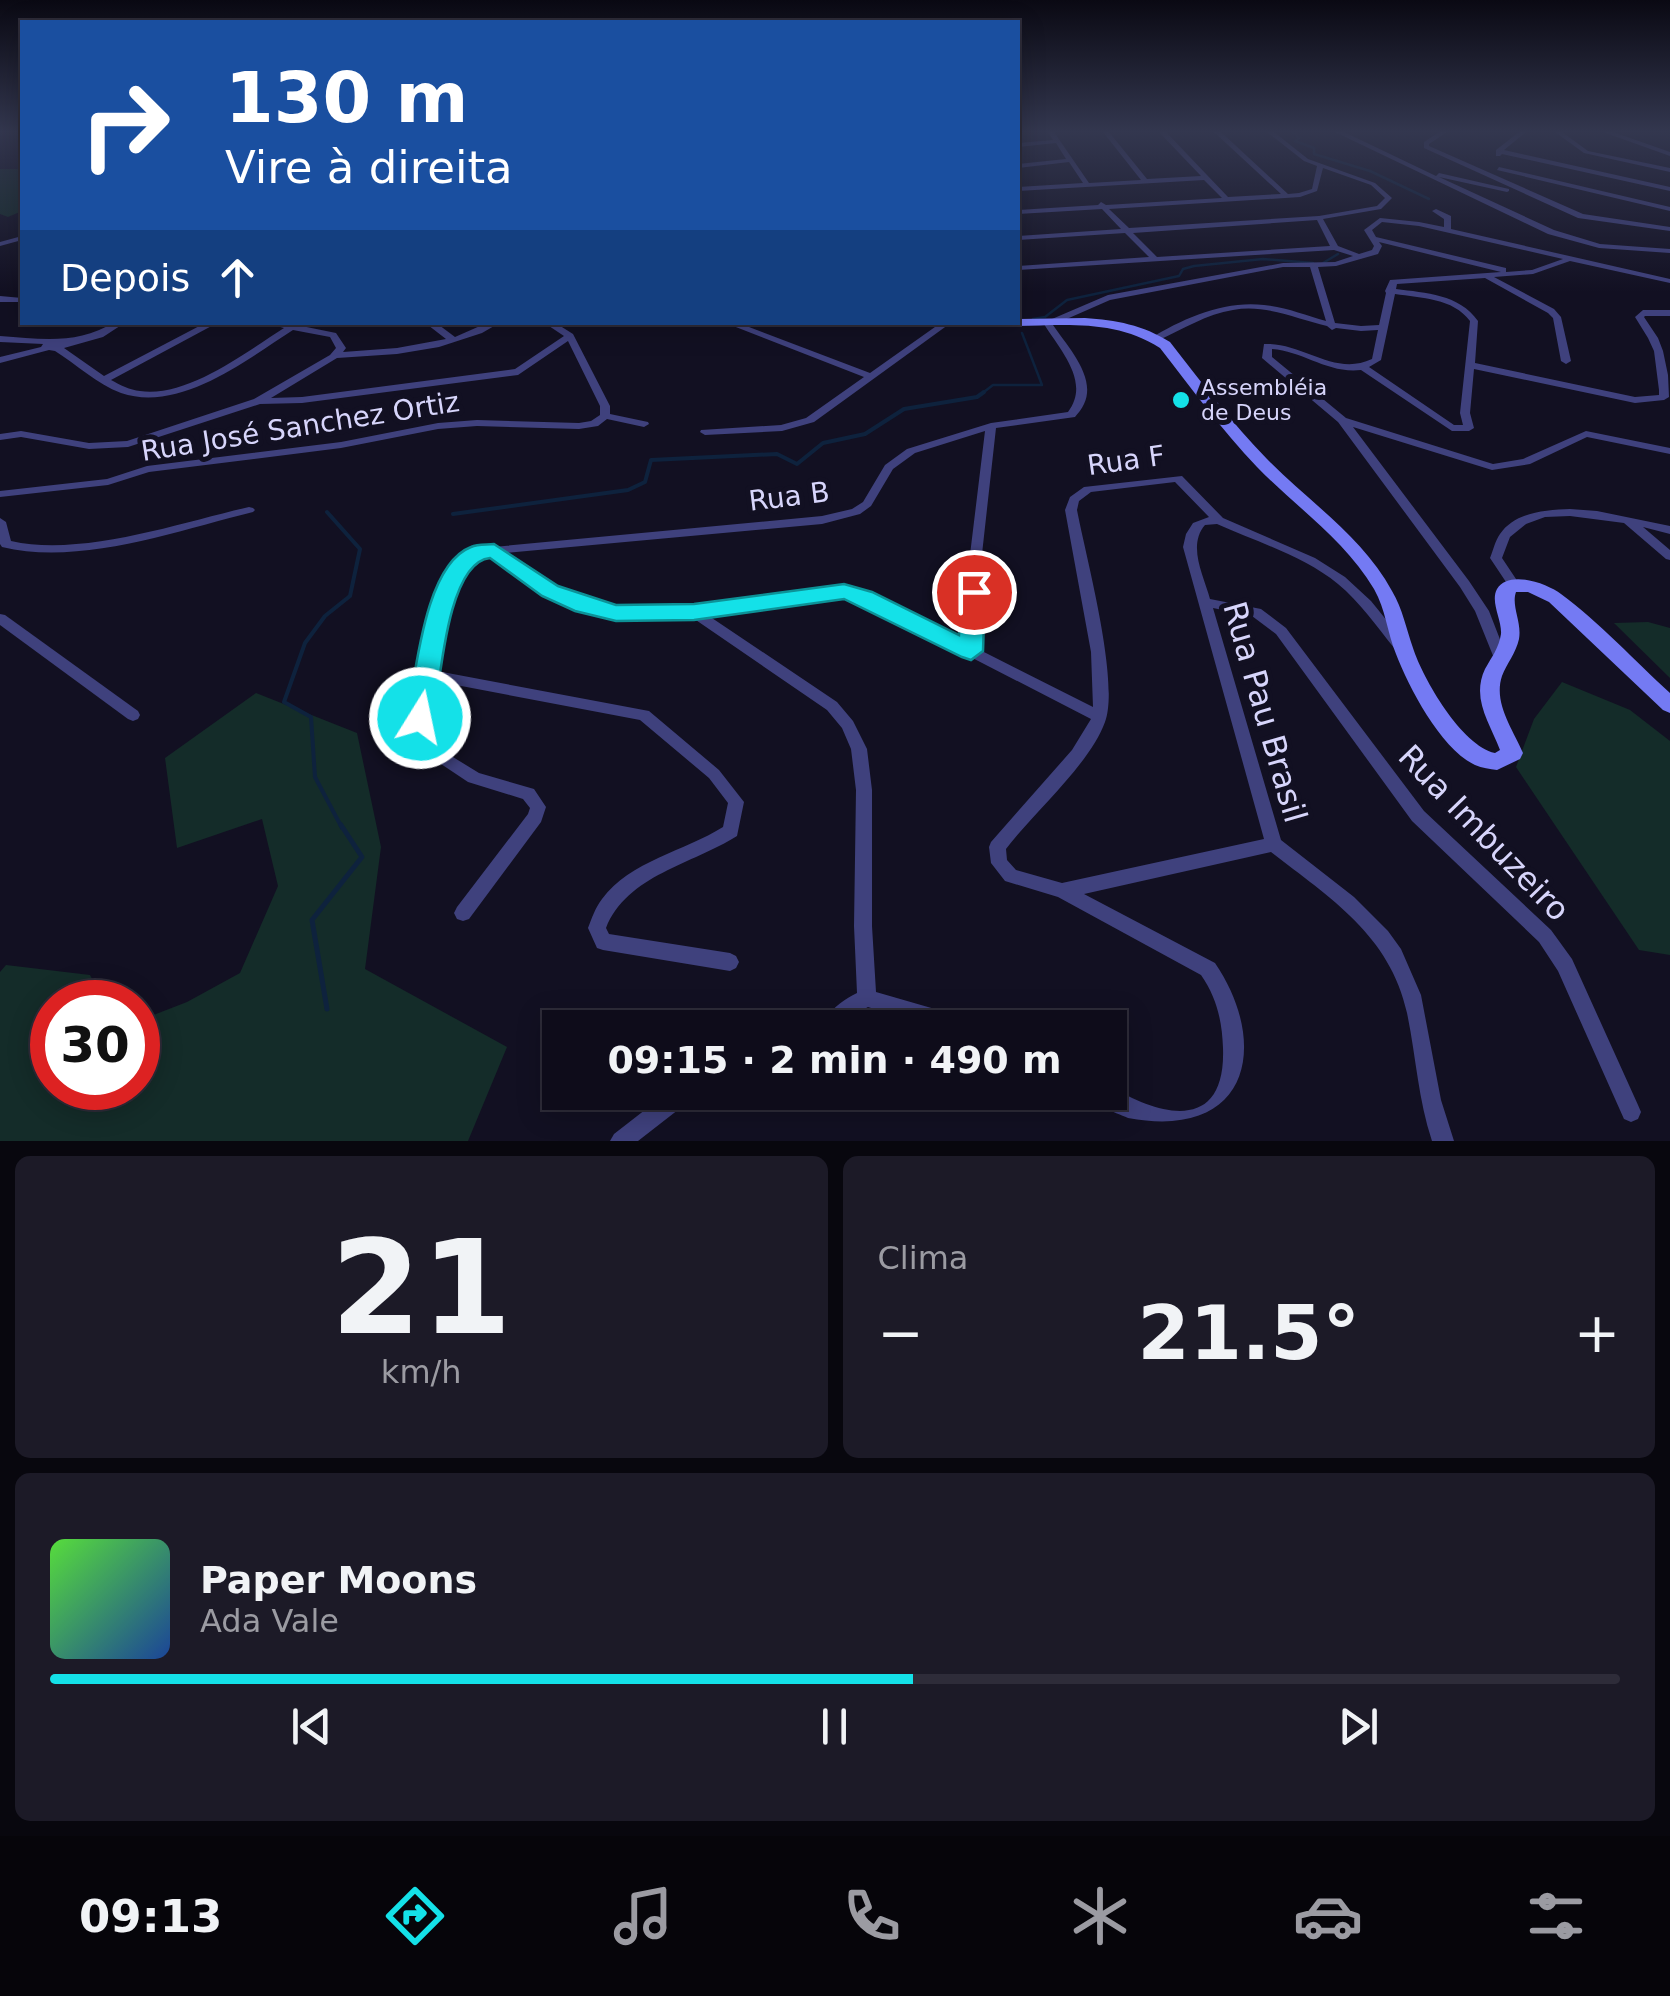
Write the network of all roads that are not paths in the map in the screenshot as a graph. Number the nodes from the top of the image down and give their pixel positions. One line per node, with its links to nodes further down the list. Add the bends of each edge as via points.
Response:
1 (1054, 185): 10 (street)
2 (1211, 185): 13 (street)
3 (1275, 185): 11 (street)
4 (1316, 185): 11 (street)
5 (1374, 185): 18 (street, via 1389,198 1379,208)
6 (1449, 185): 25 (street, via 1551,232 1599,246)
7 (1483, 185): 12 (street)
8 (1511, 185): 12 (street)
9 (1571, 185): 15 (street)
10 (1020, 189)
11 (1285, 194): 13 (street)
12 (1534, 196): 19 (street, via 1593,219)
13 (1224, 197): 14 (street)
14 (1101, 204): 17 (street); 20 (street)
15 (1670, 209)
16 (1436, 211): 21 (street, via 1449,220)
17 (1020, 212)
18 (1319, 218): 20 (street); 24 (street)
19 (1670, 228)
20 (1129, 230): 22 (street); 27 (street)
21 (1447, 231): 23 (street, via 1380,220 1368,230); 28 (street)
22 (1020, 238)
23 (1376, 240): 26 (street, via 1375,252); 31 (street)
24 (1335, 248): 26 (street); 27 (street)
25 (1670, 251)
26 (1356, 255): 29 (street)
27 (1156, 259): 30 (street)
28 (1567, 260): 31 (street); 33 (street)
29 (1314, 266): 37 (street, via 1268,267 1108,298); 48 (street)
30 (1020, 268)
31 (1516, 273): 32 (street)
32 (1486, 276): 34 (street, via 1399,280); 58 (street, via 1552,311)
33 (1670, 281)
34 (1388, 291): 47 (street); 59 (street, via 1445,301 1470,314)
35 (1670, 313): 53 (street, via 1639,317)
36 (1020, 323): 37 (main road)
37 (1048, 324): 50 (main road, via 1135,328); 67 (street, Rua B, via 1080,375 1080,406 1058,418)
38 (117, 325): 55 (street)
39 (210, 325): 62 (street)
40 (286, 325): 46 (street)
41 (432, 325): 52 (street)
42 (490, 325): 52 (street)
43 (552, 325): 49 (street)
44 (735, 325): 61 (street)
45 (946, 325): 61 (street)
46 (292, 326): 56 (street, via 332,334 340,348); 62 (street, via 172,392 135,394)
47 (1382, 327): 48 (street); 60 (street, via 1376,360)
48 (1332, 328): 50 (street, via 1244,306)
49 (570, 336): 63 (street, via 518,372); 64 (street)
50 (1156, 338): 84 (main road, via 1263,464 1374,574 1394,610)
51 (0, 339): 55 (street)
52 (454, 340): 56 (street)
53 (1655, 342): 54 (street); 59 (street, via 1664,397 1635,400)
54 (1670, 345)
55 (51, 346): 57 (street); 62 (street)
56 (334, 355): 63 (street)
57 (0, 360)
58 (1566, 361)
59 (1470, 364): 60 (street, via 1469,426 1462,430)
60 (1364, 368): 65 (street, via 1266,346 1267,358)
61 (872, 377): 68 (street, via 810,420)
62 (106, 378)
63 (258, 401): 69 (street, via 107,447 22,434)
64 (605, 416): 66 (street); 71 (street, Rua José Sanchez Ortiz, via 579,426 438,426)
65 (1342, 420): 70 (street, via 1492,467 1526,462 1586,434); 85 (street, via 1465,584)
66 (644, 424)
67 (991, 426): 77 (street, Rua B, via 898,459 856,512); 83 (street)
68 (705, 432)
69 (0, 438)
70 (1670, 451)
71 (6, 493): 74 (street)
72 (249, 510): 74 (street, via 53,550 6,544)
73 (1627, 520): 76 (street); 78 (street); 79 (street, via 1569,512 1526,519 1498,544 1496,558)
74 (0, 521)
75 (1219, 521): 80 (street, Rua Pau Brasil, via 1198,522 1189,547); 84 (street, Rua F, via 1311,560 1340,580); 89 (street, Rua F, via 1178,478 1088,490 1074,499 1101,680)
76 (1670, 530)
77 (494, 551): 81 (street, via 583,606 616,613); 86 (street, via 476,552 452,575)
78 (1670, 556)
79 (1514, 585): 85 (main road, via 1503,598 1510,641); 87 (main road, via 1564,605)
80 (1204, 602): 90 (street, Rua Pau Brasil); 99 (street, Rua Imbuzeiro, via 1256,612 1282,631 1418,816 1545,936)
81 (694, 612): 83 (street, via 844,592); 94 (street, via 832,706 859,749)
82 (0, 618): 88 (street)
83 (971, 651): 89 (street)
84 (1404, 652): 85 (main road, via 1441,718 1472,754 1490,762 1512,753 1489,692)
85 (1501, 660)
86 (428, 675): 92 (street, via 420,718 427,740 474,778 528,794 538,807); 93 (street, via 644,715 714,774 736,802 731,831 609,898 597,928 603,942)
87 (1670, 705)
88 (134, 715)
89 (1100, 717): 91 (street, via 997,846 999,863 1011,876)
90 (1274, 844): 91 (street, Rua Pau Brasil); 101 (street, via 1350,906 1406,975)
91 (1062, 892): 97 (street, via 1208,970 1228,1004 1233,1074 1225,1110 1212,1124 1169,1130)
92 (463, 914)
93 (730, 962)
94 (867, 998): 95 (street); 96 (street)
95 (846, 1010)
96 (907, 1010)
97 (1127, 1109)
98 (661, 1110): 100 (street)
99 (1631, 1112)
100 (621, 1141)
101 (1442, 1141)

